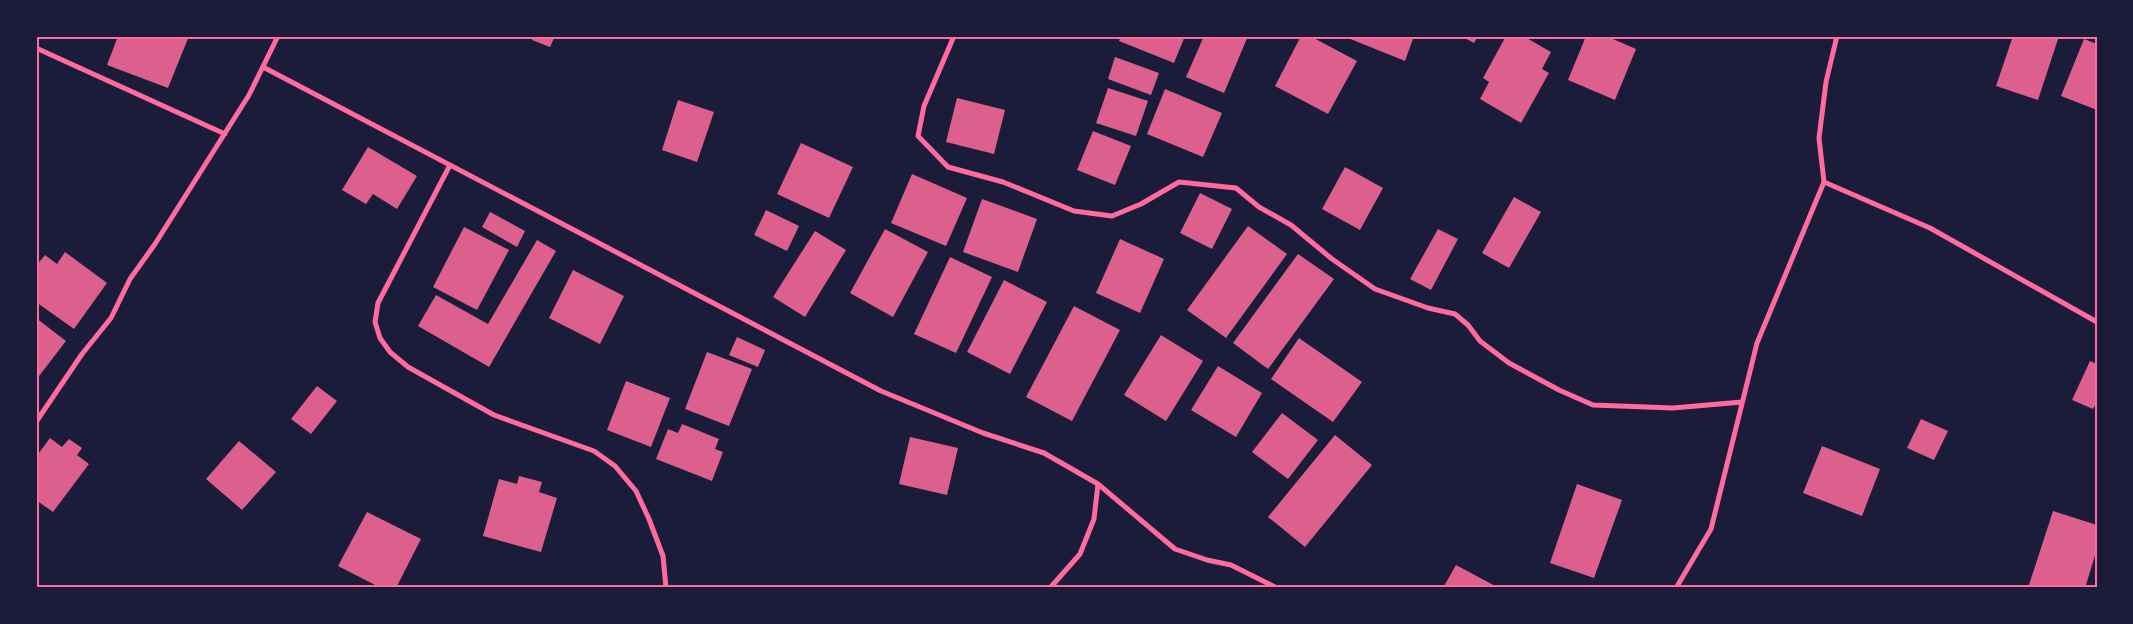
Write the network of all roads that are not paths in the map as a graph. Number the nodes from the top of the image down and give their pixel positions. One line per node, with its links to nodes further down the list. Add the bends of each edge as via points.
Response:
1 (278, 36): 5 (street)
2 (954, 36): 10 (street, via 924,106 918,136 948,167 1003,182 1074,211 1112,216 1179,182 1236,188 1375,289 1455,314 1480,341 1509,363 1593,405 1673,408)
3 (1837, 36): 8 (street, via 1826,82 1819,138)
4 (36, 48): 6 (street)
5 (263, 67): 6 (street); 7 (street)
6 (225, 134): 11 (street, via 130,279 111,318)
7 (450, 165): 12 (street, via 881,392 983,434 1044,454); 13 (street, via 378,303 374,322 380,338 390,352 408,367 494,415 594,451 615,466 636,491 649,519 663,556)
8 (1824, 182): 9 (street, via 1930,228); 10 (street, via 1757,343)
9 (2097, 322)
10 (1742, 402): 16 (street, via 1711,529)
11 (36, 422)
12 (1098, 484): 14 (street, via 1094,518 1080,554); 15 (street, via 1175,549 1231,565)
13 (666, 588)
14 (1050, 588)
15 (1277, 588)
16 (1676, 588)

